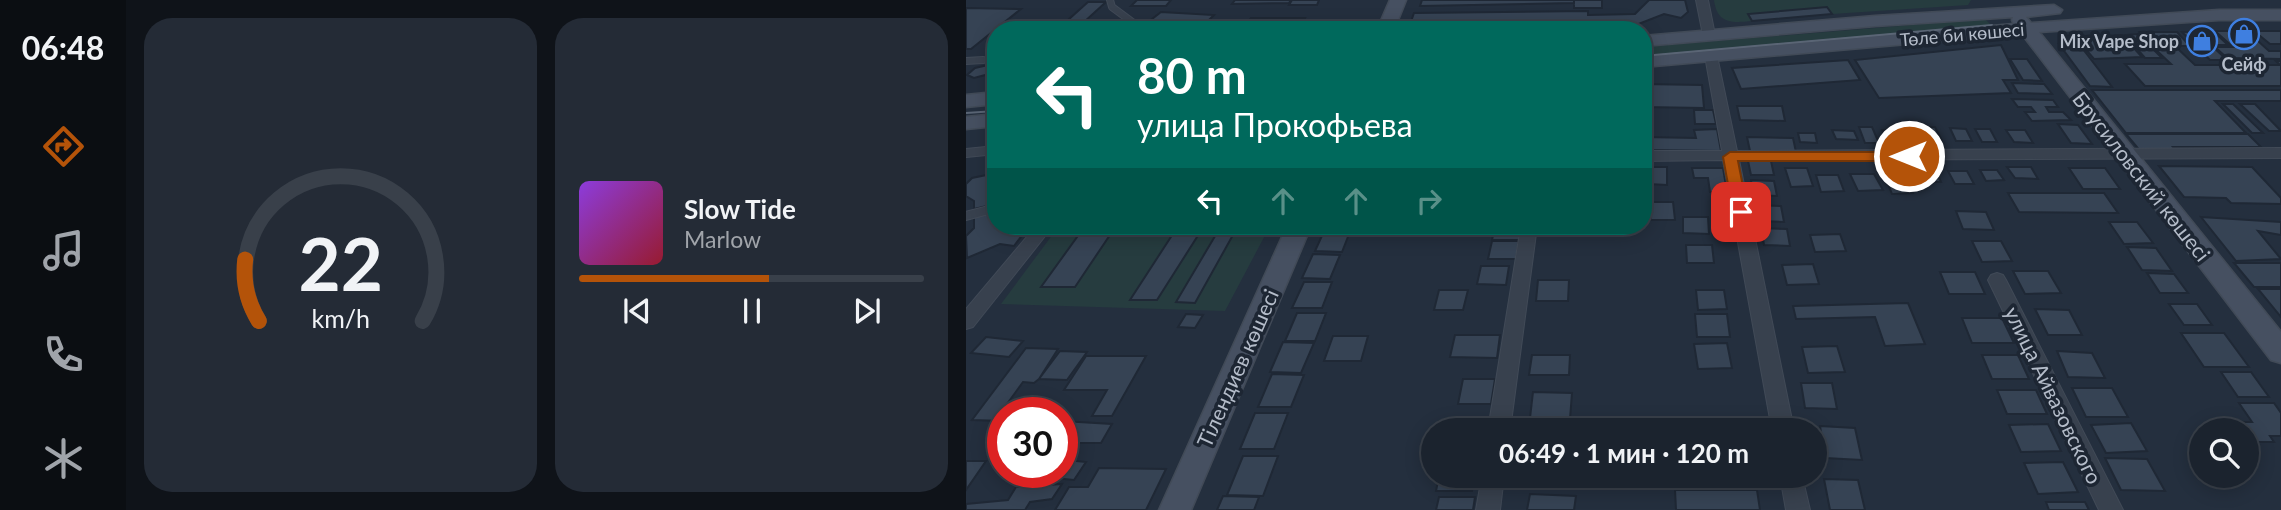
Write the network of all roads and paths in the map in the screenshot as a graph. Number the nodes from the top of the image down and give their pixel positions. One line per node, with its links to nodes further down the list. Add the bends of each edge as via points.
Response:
1 (1110, 0): 7 (lane, via 1112,7)
2 (1398, 0): 8 (main road)
3 (1702, 0): 9 (street)
4 (2281, 2): 5 (main road, Төле би көшесі)
5 (2014, 14): 6 (main road, Төле би көшесі); 9 (main road, Төле би көшесі); 11 (main road, Төле би көшесі); 21 (main road, Брусиловский көшесі)
6 (2281, 15)
7 (1131, 21)
8 (1389, 21)
9 (1709, 36): 10 (main road, Төле би көшесі)
10 (1652, 40)
11 (1711, 56): 14 (main road, Төле би көшесі); 24 (street)
12 (983, 60): 13 (lane)
13 (966, 61)
14 (1652, 61)
15 (987, 98): 16 (main road)
16 (966, 101)
17 (987, 121): 18 (main road)
18 (966, 123)
19 (987, 151): 20 (lane)
20 (966, 153)
21 (2122, 153): 22 (street); 24 (street); 32 (main road, Брусиловский көшесі)
22 (2281, 153)
23 (1652, 156): 24 (street)
24 (1730, 157): 34 (street)
25 (987, 210): 26 (lane)
26 (966, 216)
27 (1037, 235): 31 (street)
28 (1295, 235): 37 (main road, Тілендиев көшесі)
29 (1527, 235): 33 (street)
30 (1997, 281): 40 (street, улица Айвазовского)
31 (969, 312)
32 (2281, 352)
33 (1501, 418)
34 (1781, 418)
35 (1491, 488): 38 (street)
36 (1793, 488): 39 (street)
37 (1175, 510)
38 (1488, 510)
39 (1798, 510)
40 (2111, 510)

